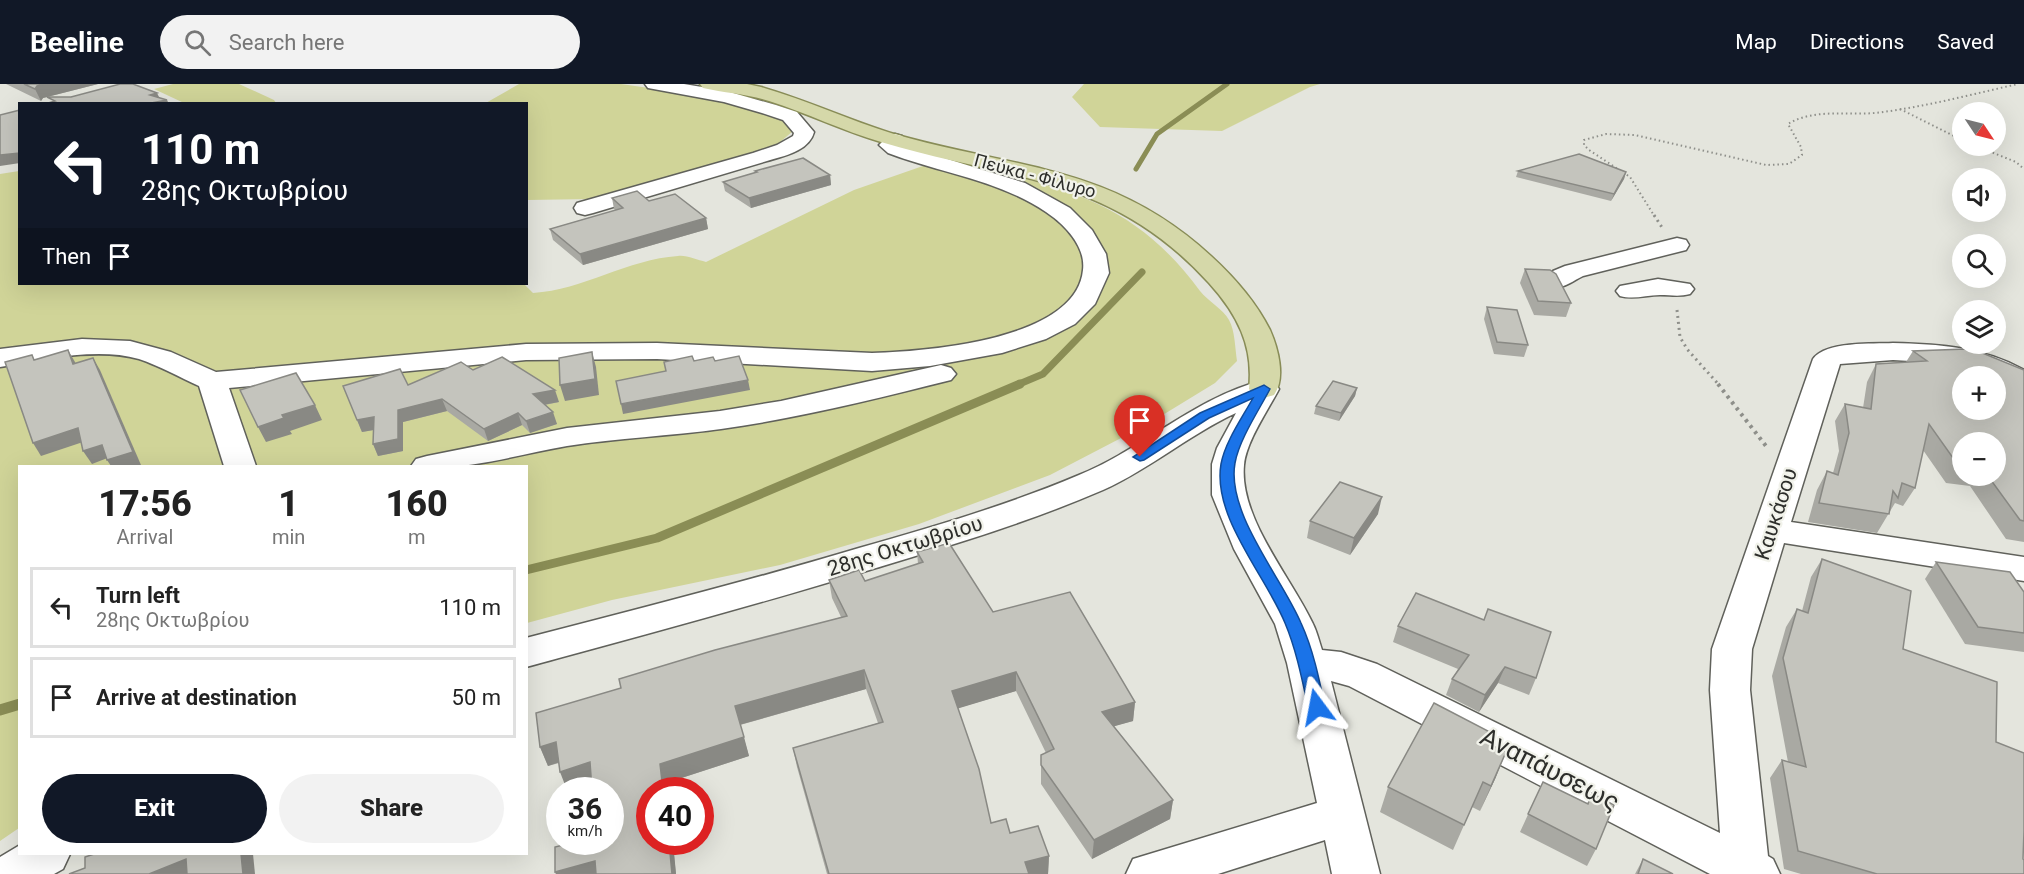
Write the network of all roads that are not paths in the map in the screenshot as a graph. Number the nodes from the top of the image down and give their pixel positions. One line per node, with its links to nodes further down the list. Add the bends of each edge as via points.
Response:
1 (654, 84): 4 (street, via 726,97 790,116 804,132 802,139 760,157)
2 (709, 84): 3 (main road, Πεύκα - Φίλυρο, via 789,102)
3 (895, 140): 9 (street, via 890,146 903,153 1040,198 1075,225 1094,254 1094,285 1072,312 1026,337); 13 (main road, Πεύκα - Φίλυρο, via 1067,182 1113,199 1146,217 1190,250 1248,314 1261,340)
4 (585, 208)
5 (1677, 245): 6 (street, via 1574,271)
6 (1558, 281)
7 (1681, 289): 8 (street)
8 (1629, 291)
9 (975, 352): 11 (street, via 872,362 657,351 526,352); 15 (street, via 971,362 954,370 838,399 720,420 576,435)
10 (0, 358): 11 (street, via 130,349)
11 (212, 381): 14 (street)
12 (2024, 382): 16 (street, Καυκάσου, via 2000,368 1954,354 1832,355 1825,362)
13 (1264, 389): 18 (street, 28ης Οκτωβρίου, via 1204,416 1092,482 966,529 758,591); 19 (street, via 1233,448 1227,486 1252,549 1294,624)
14 (240, 465)
15 (432, 465)
16 (1771, 530): 17 (street); 22 (street, Καυκάσου, via 1730,666)
17 (2024, 569)
18 (528, 652)
19 (1307, 663): 20 (street); 22 (street, Αναπάυσεως, via 1341,667 1363,675)
20 (1341, 815): 24 (street); 25 (street)
21 (44, 855): 23 (street)
22 (1747, 872)
23 (13, 874)
24 (1150, 874)
25 (1356, 874)

